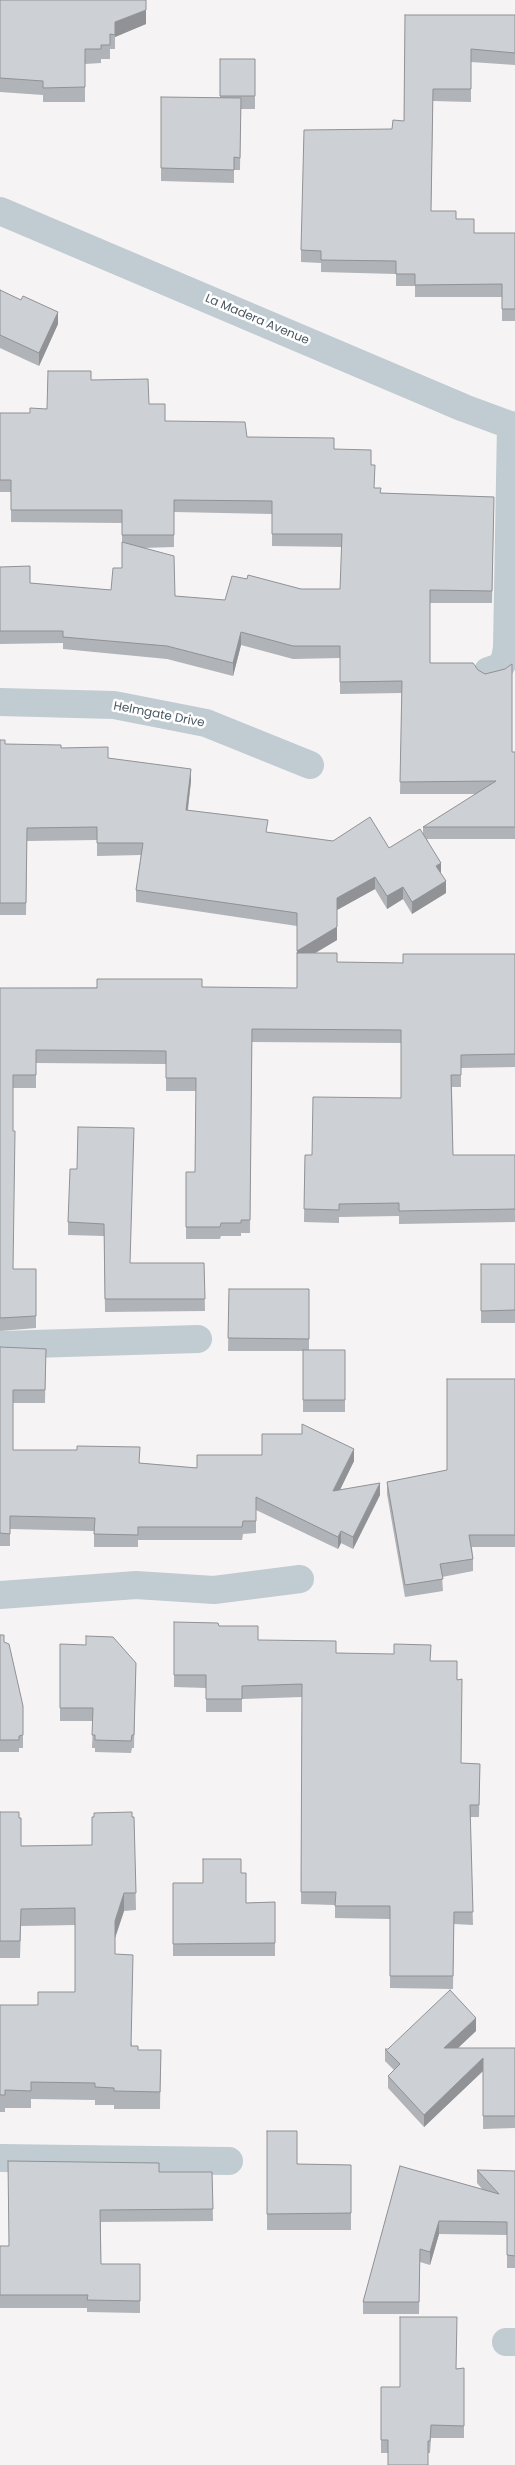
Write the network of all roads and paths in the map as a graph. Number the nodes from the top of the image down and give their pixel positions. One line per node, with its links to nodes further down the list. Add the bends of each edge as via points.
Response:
1 (0, 211): 2 (street, La Madera Avenue)
2 (513, 426): 3 (street, via 506,659 500,667)
3 (488, 671)
4 (0, 702): 5 (street, Helmgate Drive, via 114,704 206,723)
5 (310, 765)
6 (198, 1339): 7 (street)
7 (0, 1345)
8 (300, 1578): 9 (street, via 214,1590 136,1585)
9 (0, 1595)
10 (0, 2158): 11 (street)
11 (229, 2161)

